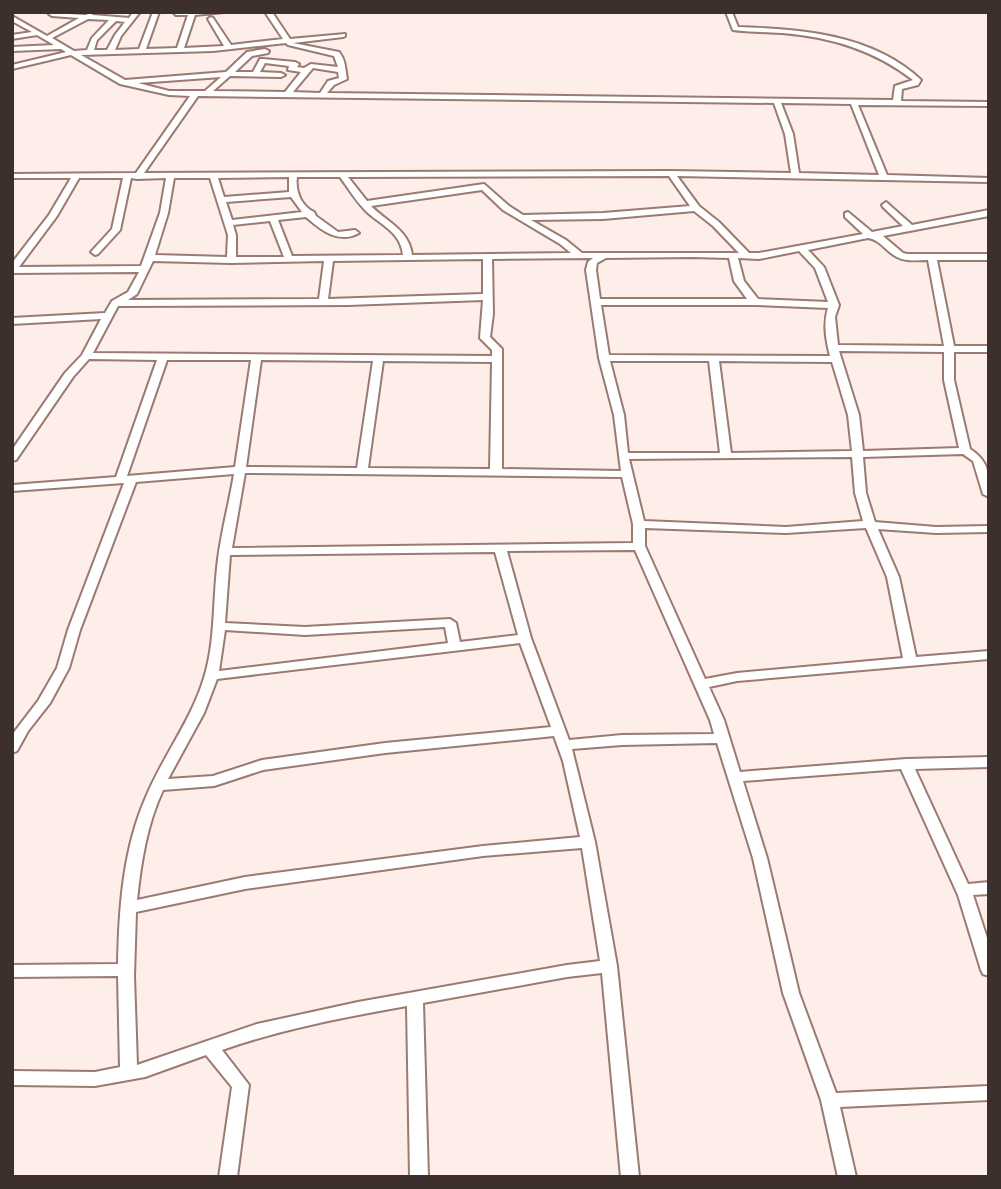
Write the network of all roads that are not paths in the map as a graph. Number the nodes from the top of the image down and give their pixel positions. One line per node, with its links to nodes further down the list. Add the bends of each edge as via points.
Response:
1 (137, 12): 12 (street)
2 (156, 12): 24 (street)
3 (221, 12): 7 (street)
4 (268, 12): 17 (street)
5 (729, 12): 40 (street, via 735,29 817,33 863,48 916,80 898,88)
6 (176, 13): 7 (street)
7 (192, 13): 13 (street)
8 (52, 14): 9 (street)
9 (90, 14): 10 (street); 14 (street)
10 (114, 19): 12 (street); 27 (street, via 94,39)
11 (14, 20): 14 (street)
12 (130, 20): 25 (street)
13 (189, 23): 20 (street, via 212,20); 22 (street)
14 (44, 35): 16 (street); 19 (street)
15 (343, 35): 17 (street)
16 (12, 37)
17 (286, 41): 18 (street); 23 (street)
18 (275, 42): 20 (street); 32 (street, via 279,48 253,52)
19 (61, 47): 21 (street); 26 (street)
20 (229, 48): 22 (street)
21 (12, 49)
22 (180, 50): 24 (street)
23 (313, 50): 28 (street); 31 (street, via 336,54)
24 (141, 51): 25 (street)
25 (110, 52): 27 (street)
26 (70, 53): 27 (street); 29 (street); 34 (street)
27 (90, 53)
28 (295, 64): 30 (street, via 291,68); 32 (street, via 263,61 255,74)
29 (12, 67)
30 (306, 70): 31 (street, via 311,66); 36 (street)
31 (343, 70): 37 (street, via 343,79 331,83)
32 (229, 74): 33 (street); 34 (street); 35 (street)
33 (281, 75)
34 (123, 82): 35 (street, via 151,90)
35 (200, 94): 36 (street); 51 (street)
36 (286, 96): 37 (street)
37 (321, 96): 38 (street)
38 (776, 100): 39 (street); 45 (street, via 789,134)
39 (853, 101): 40 (street); 52 (street)
40 (897, 102): 41 (street)
41 (989, 104)
42 (671, 173): 45 (street); 50 (street); 59 (street)
43 (213, 175): 44 (street); 48 (street); 56 (street)
44 (243, 175): 49 (street); 54 (street, via 253,183)
45 (795, 175): 52 (street)
46 (12, 176): 47 (street)
47 (76, 176): 51 (street); 84 (street)
48 (170, 176): 51 (street); 78 (street)
49 (293, 176): 50 (street); 55 (street)
50 (343, 176): 57 (street)
51 (132, 177): 70 (street, via 116,230)
52 (884, 177): 53 (street)
53 (989, 180)
54 (267, 183)
55 (294, 194): 56 (street); 61 (street, via 297,204)
56 (221, 200): 65 (street)
57 (366, 204): 63 (street, via 484,187); 71 (street, via 394,227)
58 (886, 205): 66 (street)
59 (696, 208): 63 (street); 76 (street)
60 (989, 213): 66 (street)
61 (311, 214): 64 (street); 67 (street, via 337,235)
62 (848, 215): 68 (street)
63 (524, 218): 73 (street)
64 (273, 219): 65 (street); 81 (street)
65 (229, 223): 82 (street)
66 (911, 229): 68 (street)
67 (355, 233)
68 (875, 236): 69 (street); 80 (street, via 900,255)
69 (802, 249): 76 (street); 92 (street, via 818,267)
70 (96, 251)
71 (408, 256): 72 (street); 79 (street)
72 (487, 256): 73 (street); 86 (street)
73 (579, 256): 74 (street)
74 (604, 256): 75 (street); 89 (street, via 593,262 591,270)
75 (733, 256): 76 (street); 90 (street, via 741,287)
76 (747, 257)
77 (989, 257): 80 (street)
78 (150, 258): 82 (street); 83 (street)
79 (329, 258): 81 (street); 87 (street)
80 (932, 258): 95 (street)
81 (289, 259): 82 (street)
82 (231, 260)
83 (143, 269): 84 (street); 91 (street, via 132,294)
84 (12, 270)
85 (215, 291): 88 (street)
86 (488, 297): 87 (street, via 406,303); 104 (street, via 485,338 497,349)
87 (323, 301): 88 (street)
88 (211, 302): 91 (street)
89 (596, 302): 90 (street); 102 (street)
90 (755, 302): 92 (street)
91 (115, 303): 93 (street)
92 (834, 305): 97 (street, via 829,313)
93 (106, 316): 94 (street); 98 (street)
94 (12, 321)
95 (949, 348): 96 (street); 97 (street); 105 (street, via 949,380)
96 (989, 349)
97 (835, 354): 103 (street); 106 (street, via 856,427)
98 (86, 356): 99 (street); 109 (street)
99 (163, 357): 100 (street); 114 (street)
100 (256, 357): 101 (street); 110 (street)
101 (378, 358): 104 (street); 111 (street)
102 (604, 358): 103 (street); 108 (street)
103 (714, 358): 107 (street)
104 (497, 359): 112 (street)
105 (965, 450): 106 (street); 116 (street, via 978,459)
106 (855, 454): 107 (street); 118 (street)
107 (726, 455): 108 (street)
108 (623, 456): 113 (street)
109 (12, 458)
110 (241, 470): 111 (street); 114 (street); 122 (street)
111 (362, 470): 112 (street)
112 (496, 471): 113 (street)
113 (627, 474): 117 (street)
114 (126, 479): 115 (street); 132 (street, via 63,668)
115 (12, 488)
116 (989, 494)
117 (639, 524): 118 (street, via 797,531); 120 (street)
118 (869, 525): 119 (street); 127 (street, via 890,569)
119 (989, 528)
120 (639, 546): 121 (street); 129 (street)
121 (500, 547): 122 (street); 124 (street)
122 (225, 552): 123 (street)
123 (219, 626): 125 (street, via 305,631 450,623); 128 (street)
124 (525, 638): 125 (street); 130 (street)
125 (455, 646): 128 (street)
126 (989, 655): 127 (street)
127 (910, 660): 129 (street)
128 (212, 677): 136 (street, via 198,715)
129 (703, 684): 131 (street)
130 (561, 738): 131 (street); 136 (street, via 385,748 262,765 214,781); 137 (street)
131 (722, 738): 135 (street)
132 (12, 748)
133 (989, 762): 134 (street)
134 (906, 764): 135 (street); 139 (street)
135 (734, 777): 150 (street, via 760,858 791,993)
136 (159, 785): 140 (street, via 145,816)
137 (588, 842): 140 (street, via 483,851 245,883); 141 (street)
138 (989, 888): 139 (street)
139 (964, 890): 143 (street)
140 (130, 907): 142 (street)
141 (609, 966): 145 (street); 153 (street)
142 (124, 970): 144 (street); 147 (street)
143 (989, 970)
144 (12, 971)
145 (415, 998): 146 (street, via 257,1031); 152 (street)
146 (210, 1048): 147 (street); 151 (street, via 241,1085)
147 (129, 1073): 148 (street, via 94,1079)
148 (12, 1078)
149 (989, 1093): 150 (street)
150 (830, 1100): 154 (street)
151 (228, 1177)
152 (419, 1177)
153 (630, 1177)
154 (847, 1177)

